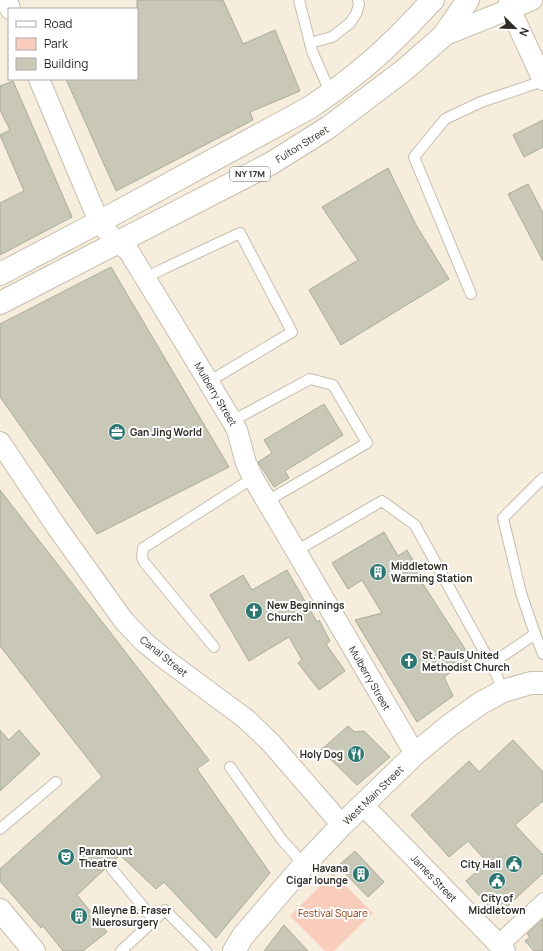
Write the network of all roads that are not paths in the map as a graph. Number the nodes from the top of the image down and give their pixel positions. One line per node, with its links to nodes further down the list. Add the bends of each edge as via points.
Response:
1 (299, 0): 8 (lane)
2 (433, 0): 11 (main road, NY 17M, via 394,41)
3 (468, 0): 7 (main road, Fulton Street / NY 17M)
4 (532, 0): 6 (street)
5 (360, 2): 8 (lane, via 350,23 332,37)
6 (509, 4): 7 (street); 10 (street)
7 (443, 36): 13 (main road, Fulton Street / NY 17M, via 329,127 270,164)
8 (310, 43): 11 (lane)
9 (39, 80): 12 (street, Mulberry Street)
10 (543, 81): 16 (lane, via 480,102 445,119 414,156)
11 (331, 94): 12 (main road, NY 17M)
12 (99, 222): 13 (street, Mulberry Street); 14 (main road, NY 17M)
13 (117, 242): 15 (street, Mulberry Street, via 128,250); 17 (main road, Fulton Street / NY 17M)
14 (0, 274)
15 (145, 278): 18 (street, Mulberry Street); 18 (lane, via 240,233 292,332)
16 (471, 294)
17 (0, 303)
18 (208, 382): 19 (street, Mulberry Street)
19 (232, 421): 21 (street, Mulberry Street); 23 (lane, via 310,379 333,386 367,443)
20 (0, 442): 35 (street, Canal Street, via 124,621 165,659 246,719 271,743)
21 (253, 478): 23 (street, Mulberry Street); 26 (lane, via 143,548 144,562)
22 (543, 478): 25 (lane, via 503,518 521,593)
23 (267, 501): 24 (street, Mulberry Street)
24 (296, 551): 28 (lane, via 382,502 415,525); 31 (street, Mulberry Street)
25 (535, 634): 27 (lane); 28 (lane)
26 (214, 647)
27 (543, 654)
28 (491, 664): 30 (lane)
29 (543, 683): 30 (main road, West Main Street, via 531,683)
30 (503, 691): 31 (main road, West Main Street, via 450,725)
31 (415, 754): 34 (main road, West Main Street)
32 (230, 767): 37 (lane)
33 (56, 782): 36 (lane)
34 (362, 805): 35 (main road, West Main Street); 43 (street, James Street)
35 (342, 825): 37 (main road, West Main Street)
36 (0, 829)
37 (303, 866): 47 (main road, West Main Street, via 243,936)
38 (112, 869): 42 (lane)
39 (543, 898): 43 (lane)
40 (0, 910): 44 (main road)
41 (543, 910): 43 (lane)
42 (154, 920): 45 (lane); 46 (lane, via 165,910)
43 (501, 947)
44 (34, 951)
45 (121, 951)
46 (206, 951)
47 (234, 951)

